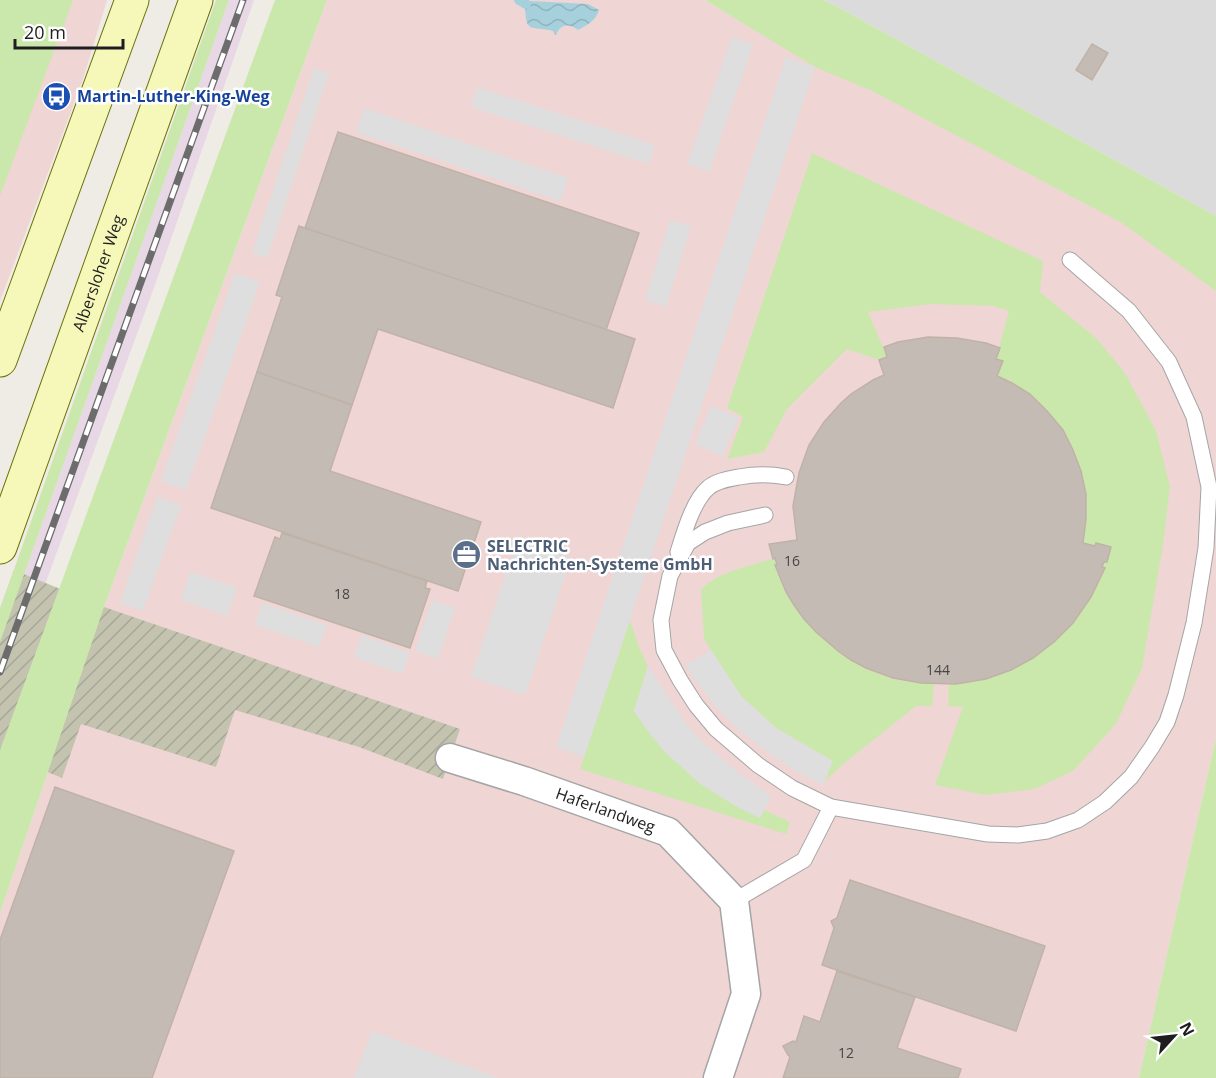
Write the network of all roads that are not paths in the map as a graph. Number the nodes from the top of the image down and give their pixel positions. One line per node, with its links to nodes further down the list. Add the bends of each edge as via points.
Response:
1 (132, 0): 4 (main road)
2 (196, 0): 7 (main road, Albersloher Weg)
3 (1070, 260): 10 (lane, via 1129,311 1169,362 1194,417 1209,487 1206,548 1194,623 1167,722 1131,777 1106,802 1078,820 1047,831 988,834)
4 (0, 360)
5 (786, 477): 8 (lane, via 756,474 717,482 707,489 694,507)
6 (765, 515): 8 (lane, via 705,532 688,543)
7 (0, 547)
8 (670, 576): 10 (lane, via 660,620 664,650 696,705 716,729 758,765)
9 (450, 758): 11 (street, Haferlandweg, via 668,832)
10 (831, 807): 11 (lane, via 804,860)
11 (734, 901): 12 (street, via 746,994)
12 (718, 1078)

